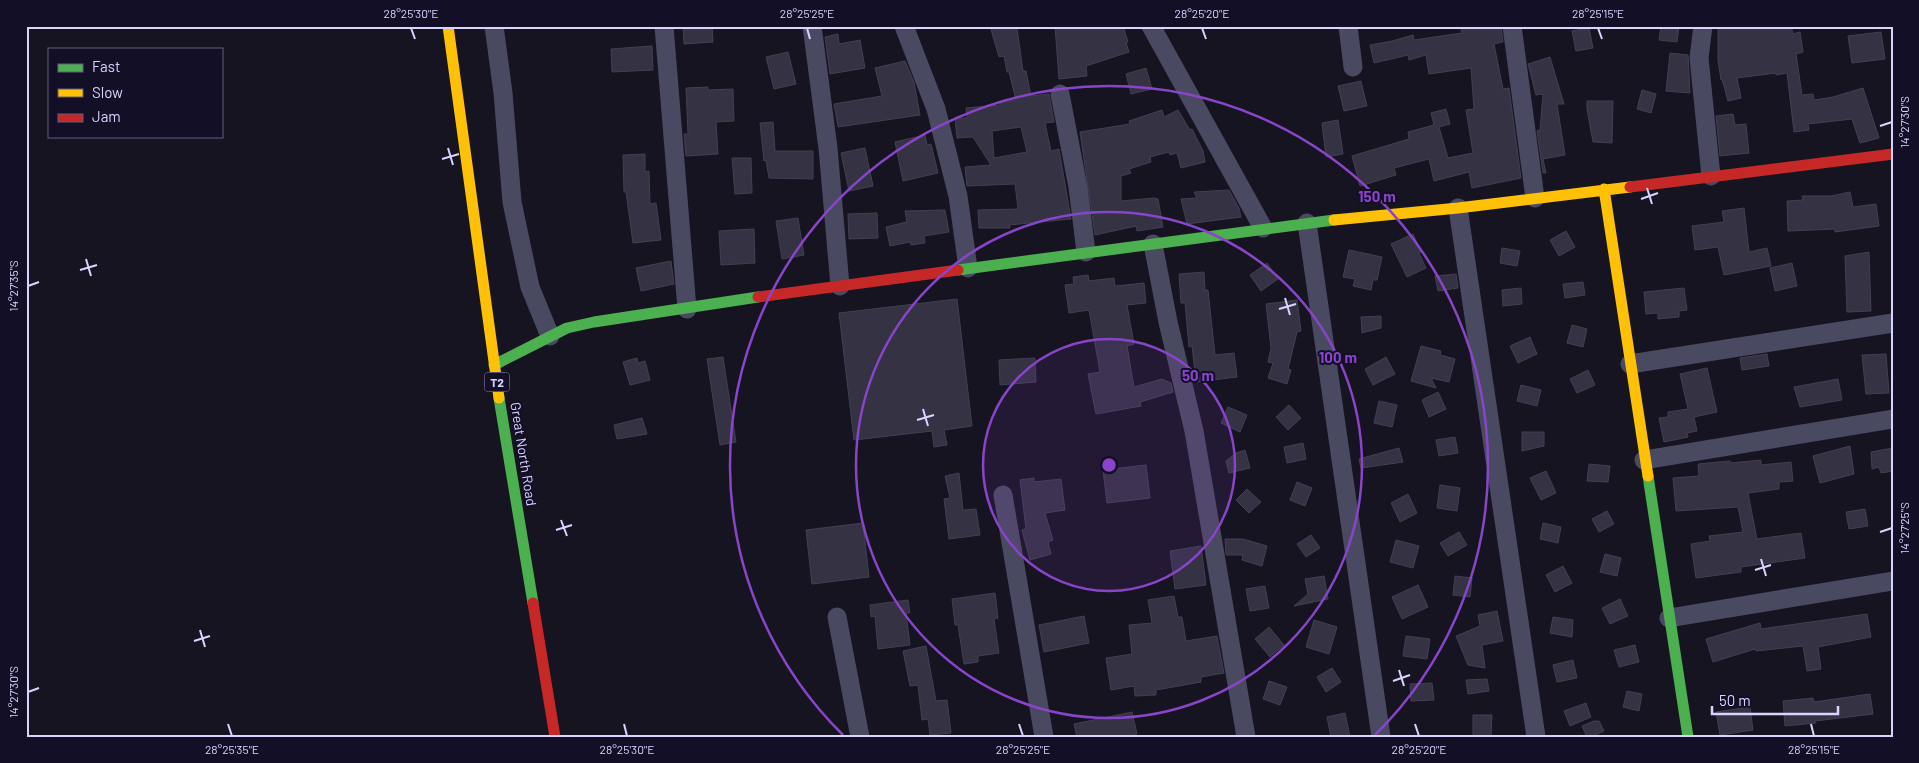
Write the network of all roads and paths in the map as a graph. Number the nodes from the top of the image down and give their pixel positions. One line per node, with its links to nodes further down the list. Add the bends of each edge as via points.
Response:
1 (448, 26): 27 (main road, Great North Road / T2)
2 (494, 26): 25 (street, via 512,202 530,287)
3 (664, 26): 23 (street)
4 (812, 26): 22 (street, via 828,148)
5 (904, 26): 21 (street, via 936,109 958,196)
6 (1150, 26): 18 (street)
7 (1348, 26): 10 (street)
8 (1512, 26): 15 (street)
9 (1703, 26): 13 (street, via 1699,58)
10 (1353, 67)
11 (1060, 94): 20 (street, via 1078,187)
12 (1893, 154): 13 (main road)
13 (1711, 176): 14 (main road)
14 (1604, 189): 15 (main road); 26 (main road)
15 (1535, 198): 16 (main road)
16 (1458, 208): 17 (main road); 40 (street)
17 (1307, 223): 18 (main road); 39 (street)
18 (1264, 228): 19 (main road)
19 (1153, 244): 20 (main road); 38 (street, via 1194,430)
20 (1086, 252): 21 (main road)
21 (968, 268): 22 (main road)
22 (840, 286): 23 (main road)
23 (687, 308): 25 (main road, via 594,322)
24 (1893, 323): 26 (street)
25 (550, 336): 27 (main road)
26 (1630, 364): 29 (main road)
27 (494, 365): 35 (main road, Great North Road / T2)
28 (1893, 419): 29 (street)
29 (1644, 460): 33 (main road)
30 (1003, 495): 37 (street)
31 (1893, 581): 33 (street)
32 (837, 617): 36 (street)
33 (1670, 618): 34 (main road)
34 (1684, 736)
35 (555, 737)
36 (860, 737)
37 (1044, 737)
38 (1246, 737)
39 (1382, 737)
40 (1536, 737)

